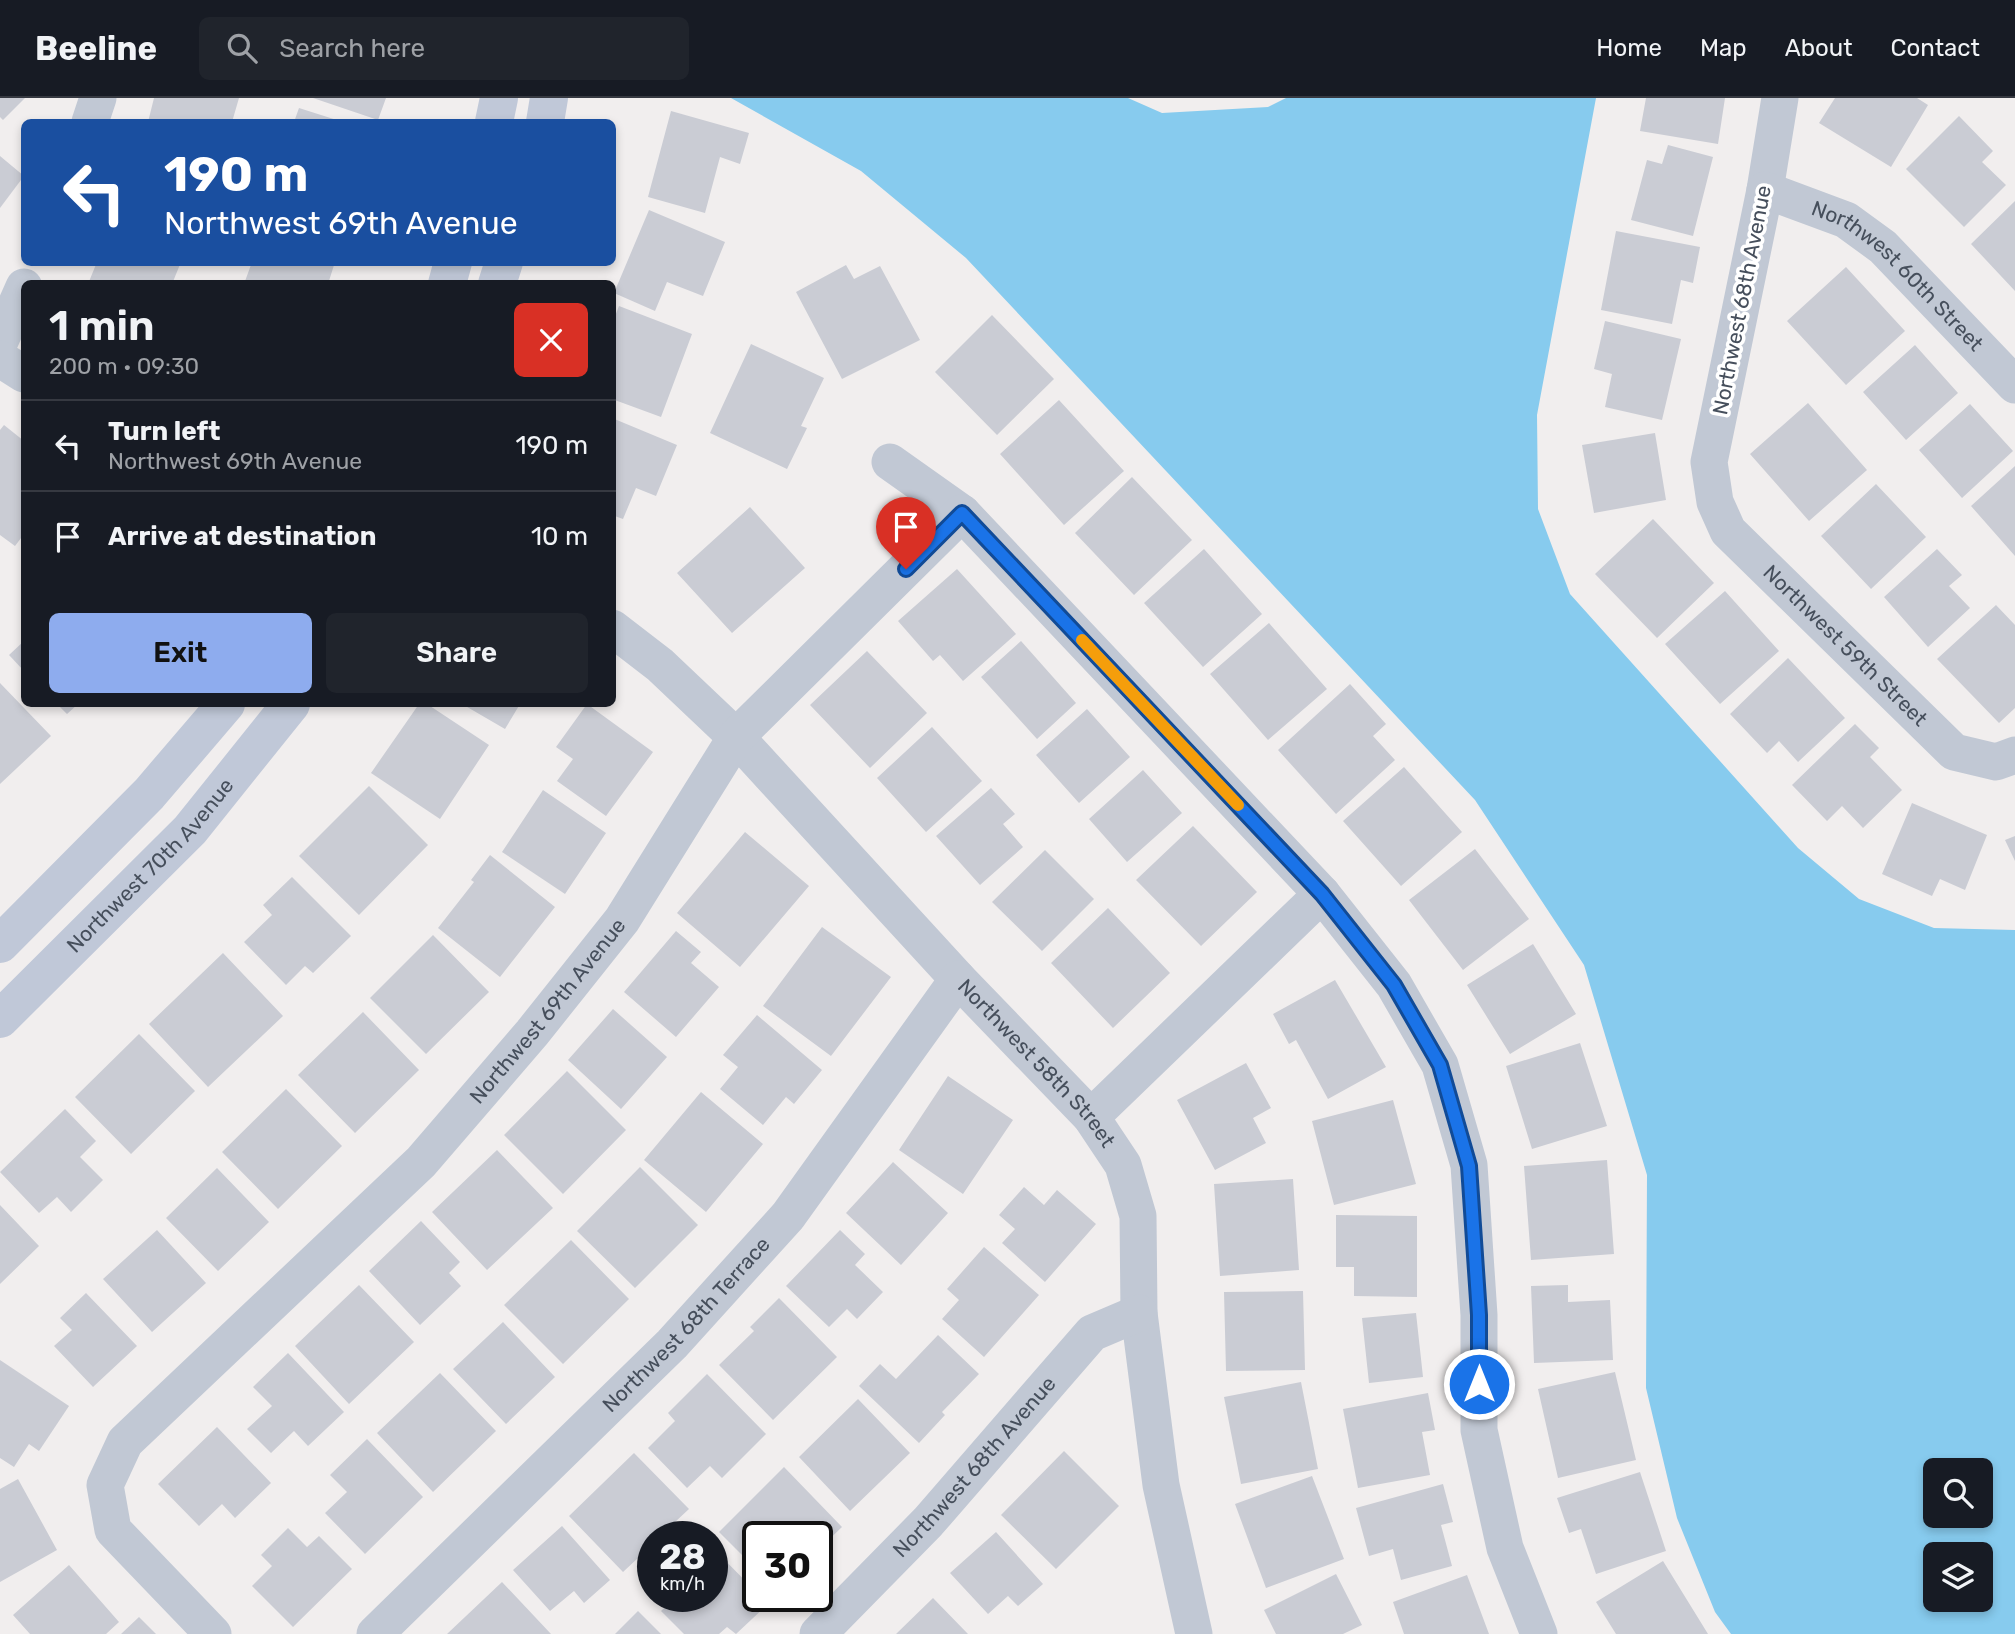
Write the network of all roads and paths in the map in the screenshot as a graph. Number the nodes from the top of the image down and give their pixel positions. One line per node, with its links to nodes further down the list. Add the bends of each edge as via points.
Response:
1 (98, 98): 5 (street)
2 (499, 98): 6 (street)
3 (550, 98): 7 (street)
4 (1780, 98): 8 (street, Northwest 68th Avenue)
5 (91, 119)
6 (495, 119)
7 (546, 119)
8 (1765, 190): 13 (street, Northwest 60th Street, via 1846,220 1883,247); 15 (street, Northwest 68th Avenue, via 1709,462)
9 (21, 295): 10 (street)
10 (0, 341)
11 (0, 359): 12 (street)
12 (21, 372)
13 (2015, 385)
14 (890, 462): 16 (street)
15 (1715, 502): 21 (street, Northwest 59th Street, via 1728,530 1954,752)
16 (962, 513): 20 (street, Northwest 69th Avenue); 22 (street)
17 (616, 631): 20 (street, Northwest 58th Street, via 660,665)
18 (223, 707): 23 (street, via 149,794)
19 (289, 707): 25 (street, Northwest 70th Avenue, via 190,830)
20 (736, 737): 24 (street, Northwest 58th Street); 28 (street, Northwest 69th Avenue, via 622,920 533,1033 421,1162 125,1442 105,1485 113,1530)
21 (2005, 758)
22 (1322, 894): 26 (street); 32 (street, via 1394,985 1440,1065 1469,1166 1479,1315 1479,1430 1505,1548)
23 (0, 944)
24 (958, 979): 26 (street, Northwest 58th Street); 29 (street, Northwest 68th Terrace, via 788,1216 672,1344)
25 (0, 1019)
26 (1091, 1117): 27 (street, Northwest 58th Street, via 1123,1165 1138,1216)
27 (1139, 1313): 30 (street, Northwest 68th Avenue, via 1092,1333 928,1522); 31 (street, Northwest 58th Street, via 1161,1485)
28 (213, 1634)
29 (375, 1634)
30 (818, 1634)
31 (1194, 1634)
32 (1539, 1634)

